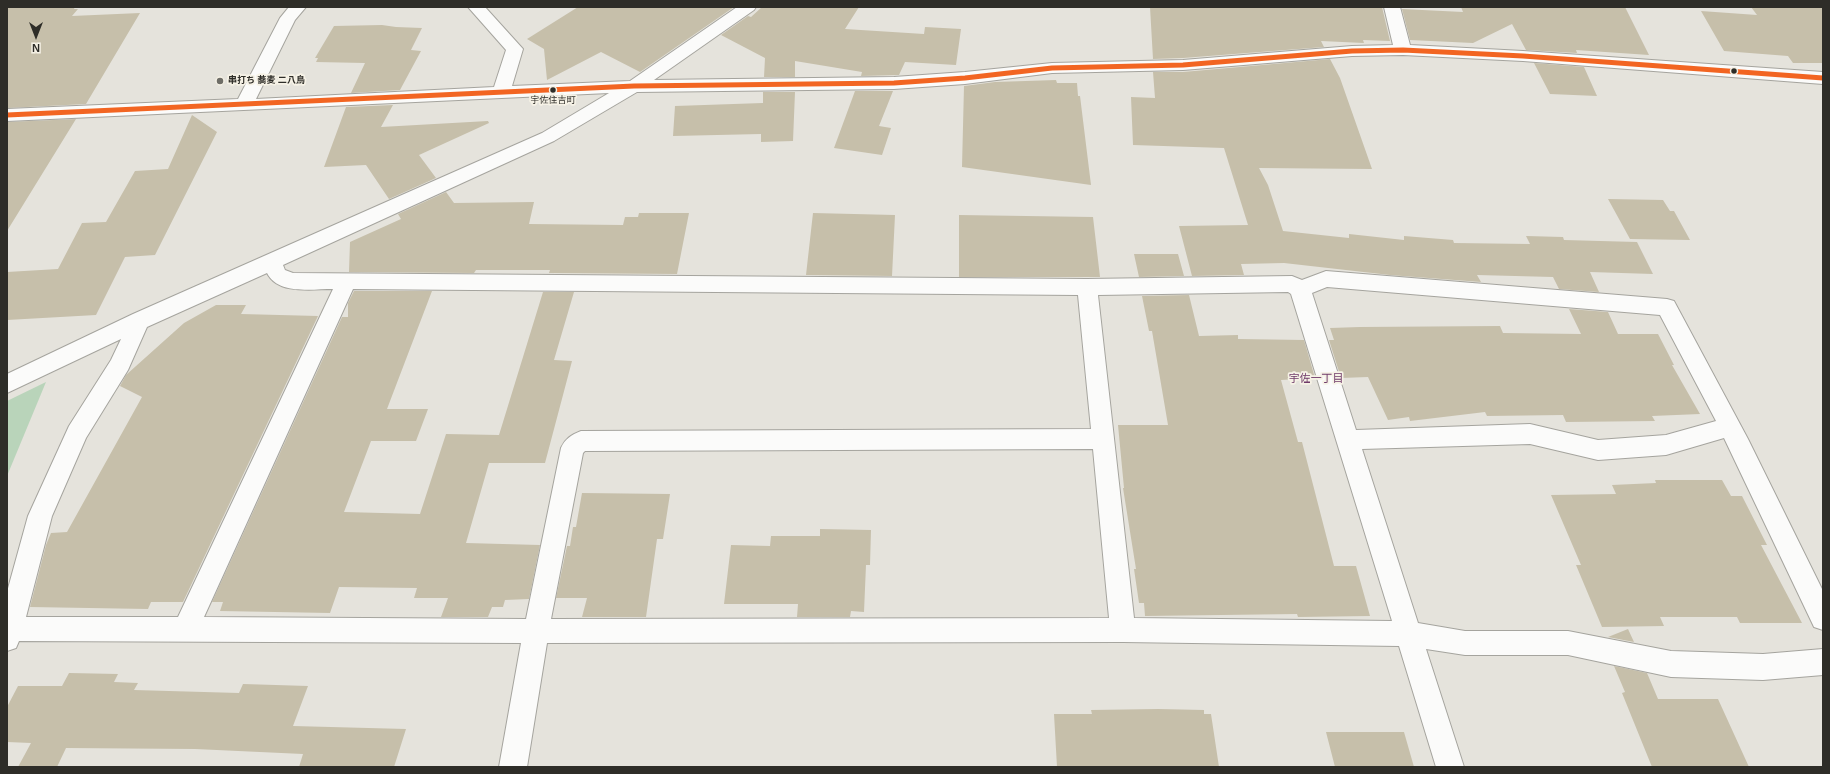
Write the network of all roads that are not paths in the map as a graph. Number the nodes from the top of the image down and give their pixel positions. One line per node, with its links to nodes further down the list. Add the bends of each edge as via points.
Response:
1 (298, 7): 9 (street, via 288,18)
2 (476, 7): 8 (street, via 515,49)
3 (748, 7): 7 (street)
4 (1392, 7): 5 (street)
5 (1403, 50): 6 (street); 7 (street, via 1352,51 1183,65 1052,68 894,83)
6 (1823, 78)
7 (634, 86): 8 (street); 11 (street, via 548,137)
8 (501, 93): 9 (street)
9 (244, 105): 10 (street)
10 (7, 115)
11 (271, 261): 12 (street, via 278,275 290,281); 15 (street)
12 (347, 282): 13 (street); 21 (street)
13 (1087, 287): 14 (street, via 1292,284); 18 (street)
14 (1300, 289): 17 (street, via 1326,279 1667,307); 19 (street)
15 (140, 320): 16 (street); 24 (street, via 120,364 77,433 40,516)
16 (7, 384)
17 (1730, 427): 19 (street, via 1666,445 1598,450 1530,434); 20 (street)
18 (1102, 439): 22 (street); 23 (street, via 581,441 572,448)
19 (1347, 440): 25 (street)
20 (1823, 618)
21 (186, 629): 23 (street); 24 (street)
22 (1123, 630): 23 (street); 25 (street)
23 (536, 631): 27 (street)
24 (8, 634)
25 (1408, 634): 26 (street, via 1465,643 1568,643 1672,664 1763,667); 28 (street)
26 (1823, 662)
27 (513, 767)
28 (1450, 767)

